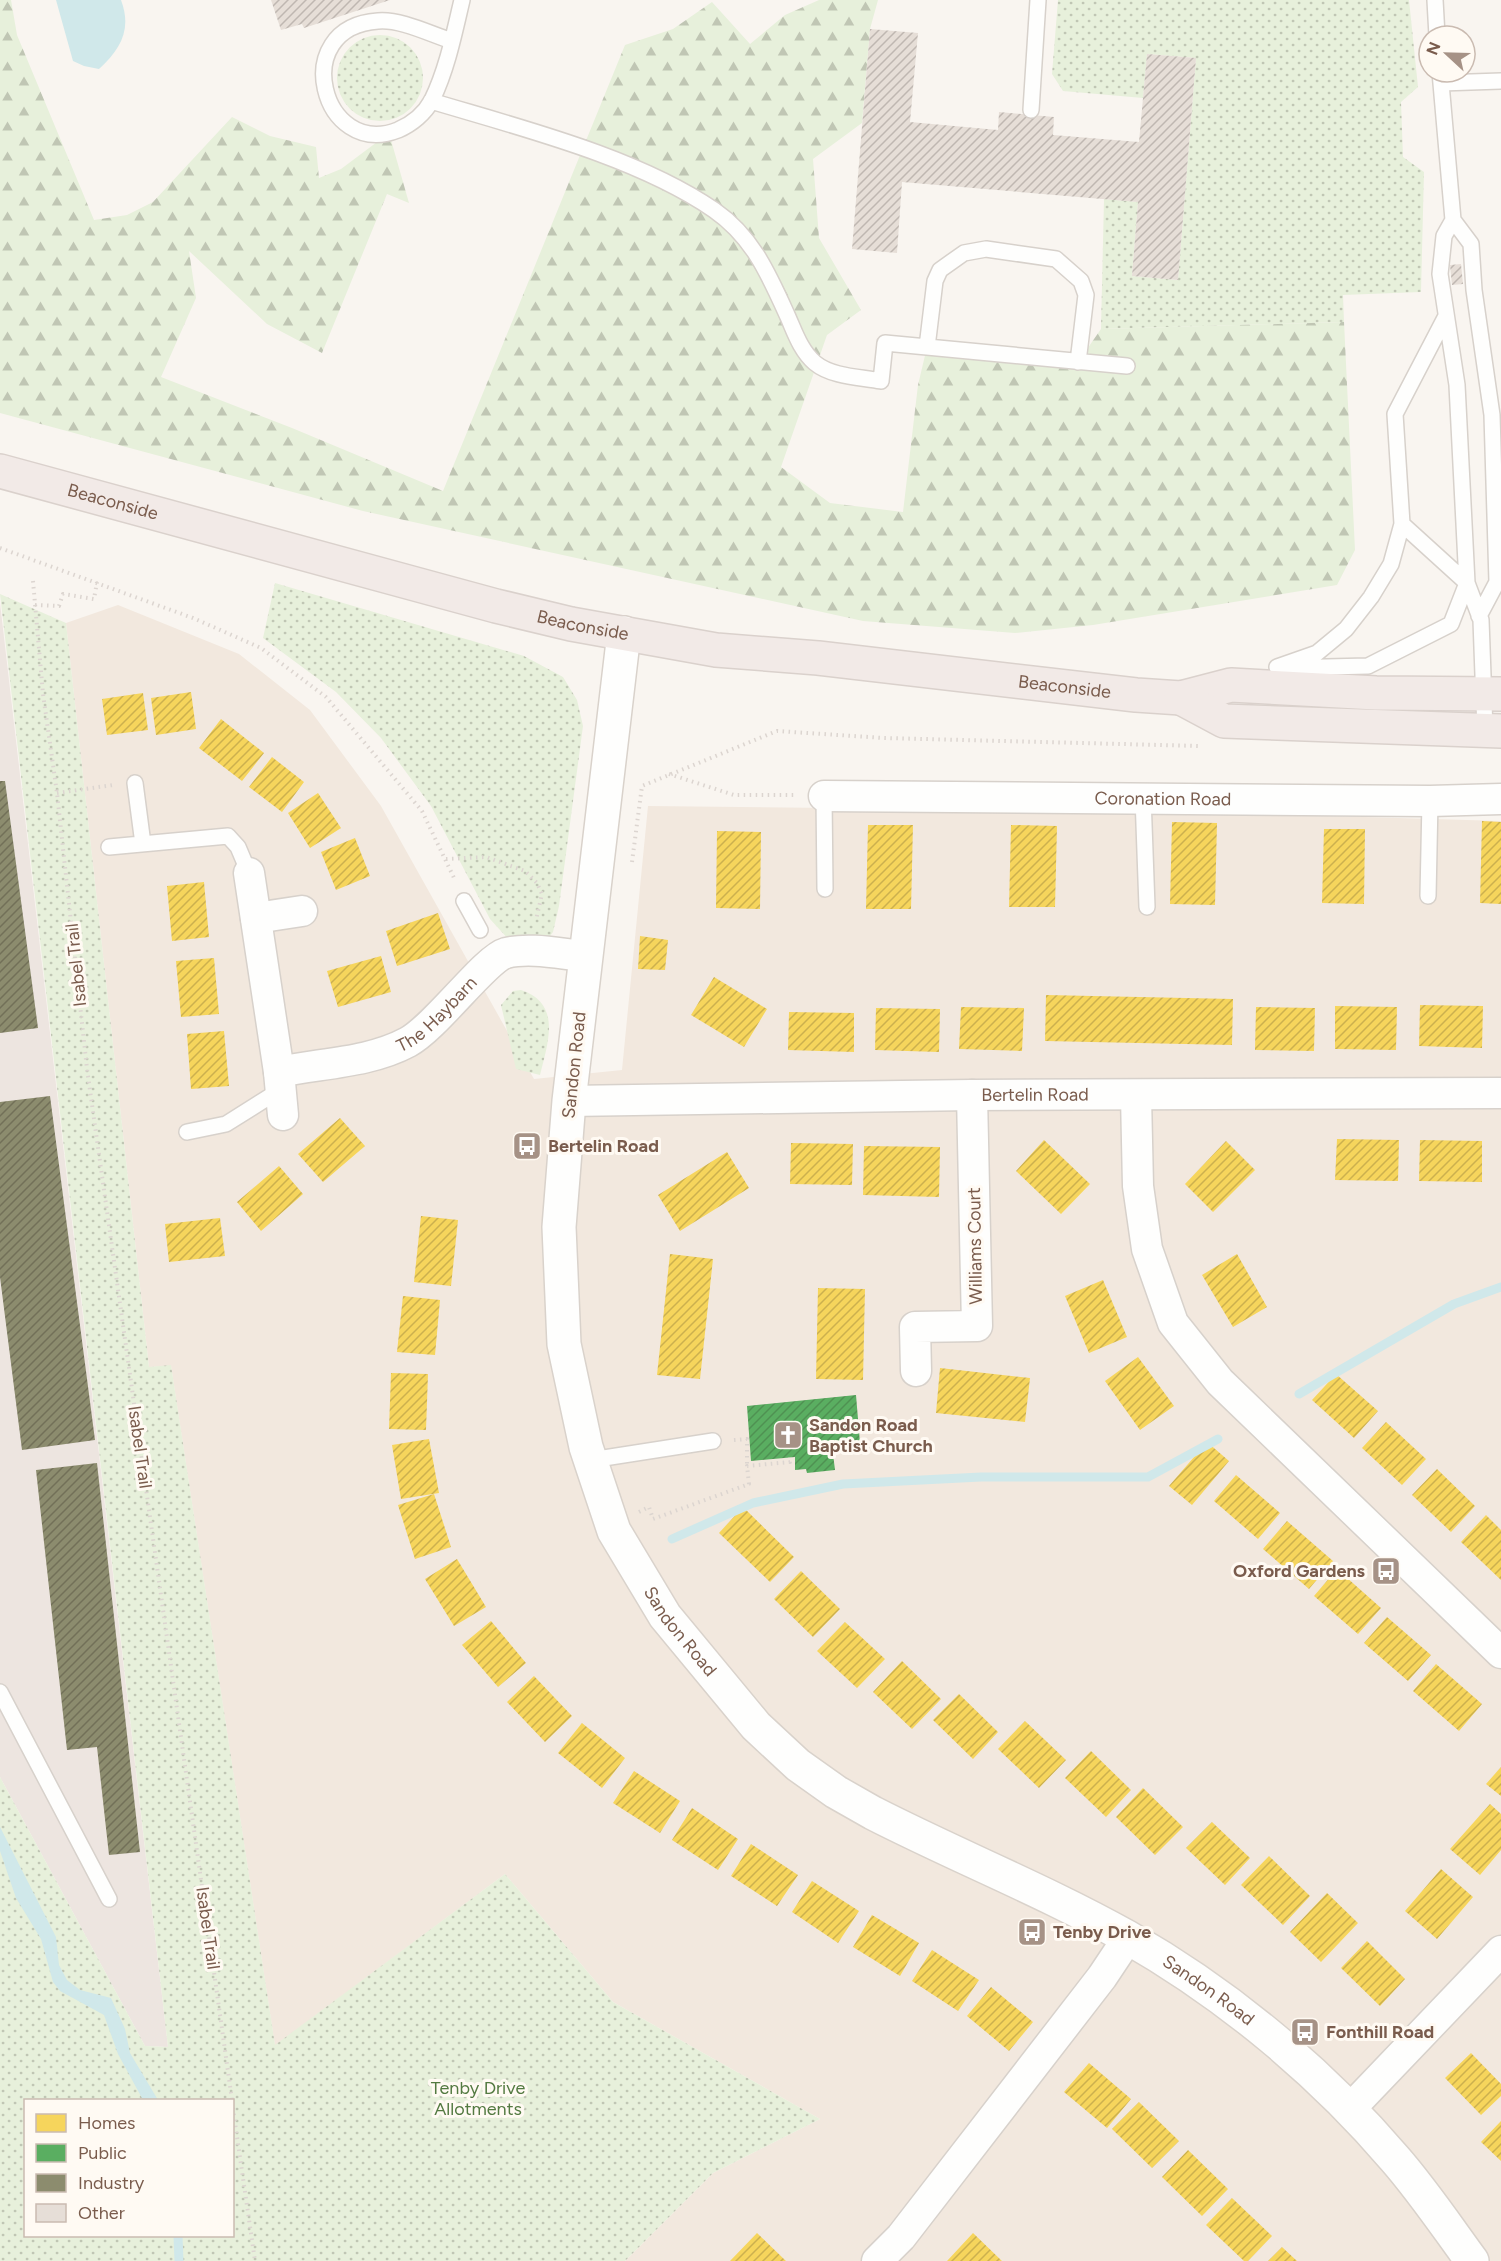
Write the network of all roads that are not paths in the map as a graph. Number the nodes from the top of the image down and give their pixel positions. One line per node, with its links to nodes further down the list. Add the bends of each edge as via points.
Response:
1 (462, 0): 5 (lane)
2 (1038, 0): 10 (lane)
3 (1435, 0): 4 (lane)
4 (1436, 24)
5 (452, 41): 9 (lane); 9 (lane, via 380,20 361,23 332,46 324,63 322,82 327,100 352,127 389,133 407,126)
6 (1477, 79): 7 (lane)
7 (1501, 81)
8 (1441, 84): 11 (lane)
9 (431, 101): 13 (lane, via 534,131 682,190 716,211 748,241 764,265 801,347 816,364 835,373 880,381 885,343)
10 (1031, 110)
11 (1453, 220): 12 (lane, via 1444,236 1440,274); 20 (lane, via 1471,244 1492,415 1497,582)
12 (1445, 318): 17 (lane, via 1395,414); 18 (lane, via 1457,385)
13 (927, 347): 14 (lane); 14 (lane, via 935,281 940,270 964,253 986,249 1056,259 1081,281 1086,295)
14 (1078, 362): 15 (lane)
15 (1127, 366)
16 (0, 471): 21 (highway, Beaconside, via 496,606)
17 (1402, 524): 18 (lane); 22 (lane, via 1390,564 1347,629 1317,653)
18 (1467, 583): 20 (lane); 22 (lane, via 1451,624 1368,666)
19 (1501, 601): 20 (lane)
20 (1479, 616): 24 (lane)
21 (624, 633): 25 (highway, Beaconside, via 716,650); 42 (main road, Sandon Road)
22 (1277, 667): 23 (lane)
23 (1231, 685): 24 (highway, Beaconside, via 1376,693); 25 (highway, Beaconside)
24 (1493, 694): 26 (lane)
25 (1181, 698): 26 (highway, Beaconside, via 1224,721)
26 (1493, 731)
27 (135, 783): 32 (lane)
28 (824, 796): 29 (street, Coronation Road); 35 (lane)
29 (1143, 797): 31 (street, Coronation Road); 38 (lane)
30 (1501, 799): 31 (street, Coronation Road)
31 (1430, 801): 36 (lane)
32 (143, 844): 33 (lane); 34 (lane, via 228,836 238,847)
33 (109, 847)
34 (249, 873): 40 (street)
35 (825, 889)
36 (1428, 896)
37 (464, 901): 41 (lane)
38 (1147, 907)
39 (302, 911): 40 (street)
40 (256, 918): 43 (street)
41 (480, 930)
42 (585, 956): 43 (street, The Haybarn, via 505,953 408,1042); 47 (main road, Sandon Road)
43 (281, 1093): 48 (lane, via 226,1124)
44 (1501, 1093): 46 (street, Bertelin Road)
45 (972, 1095): 46 (street, Bertelin Road); 47 (street, Bertelin Road); 49 (street, Williams Court, via 977,1326 915,1327)
46 (1136, 1096): 52 (street, via 1138,1186 1147,1250 1173,1323 1220,1382)
47 (569, 1101): 51 (main road, Sandon Road, via 558,1227 564,1344)
48 (187, 1132)
49 (916, 1371)
50 (712, 1441): 51 (lane)
51 (591, 1460): 55 (main road, Sandon Road, via 612,1526 665,1616 756,1726 798,1765 873,1813)
52 (1501, 1653)
53 (0, 1692): 54 (lane)
54 (109, 1899)
55 (1128, 1938): 57 (main road, Sandon Road, via 1205,1987 1278,2044); 58 (street, via 901,2237)
56 (1501, 1951): 57 (street)
57 (1350, 2109): 59 (main road, Sandon Road, via 1420,2190)
58 (876, 2261)
59 (1472, 2261)

